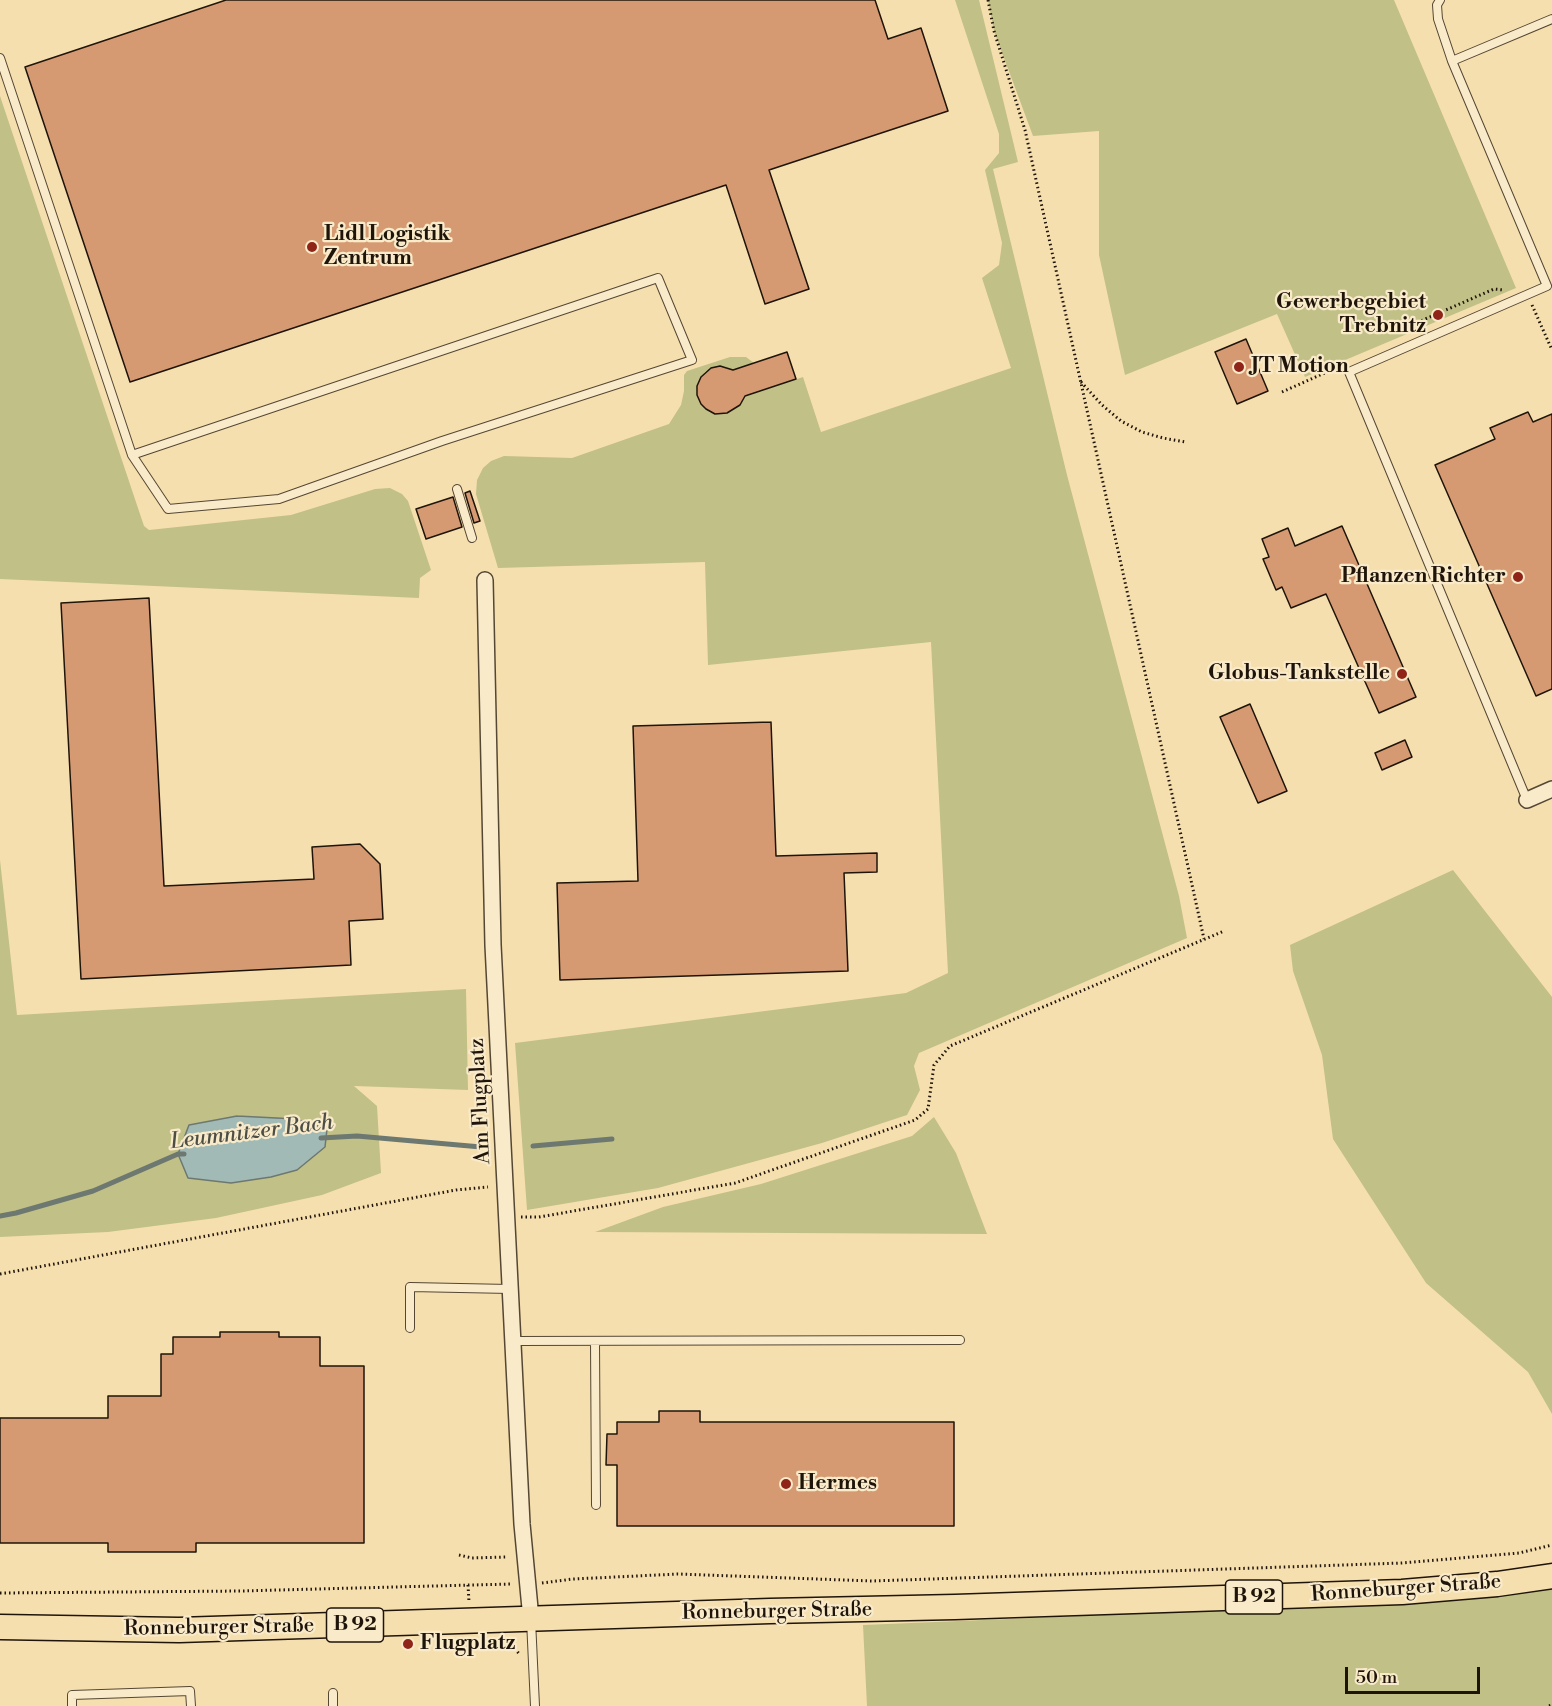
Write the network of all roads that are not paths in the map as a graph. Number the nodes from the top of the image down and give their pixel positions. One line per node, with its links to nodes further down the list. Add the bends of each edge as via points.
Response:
1 (1440, 0): 4 (lane, via 1438,19)
2 (1552, 19): 4 (lane)
3 (0, 58): 5 (lane)
4 (1452, 61): 10 (lane, via 1547,286 1349,372)
5 (132, 455): 5 (lane, via 658,278 692,360 279,499 168,509)
6 (457, 489): 7 (lane)
7 (472, 538)
8 (485, 580): 11 (street, Am Flugplatz, via 492,911)
9 (1552, 789): 10 (street)
10 (1527, 800)
11 (510, 1289): 12 (lane, via 410,1287); 14 (street, Am Flugplatz)
12 (410, 1329)
13 (960, 1340): 15 (lane)
14 (514, 1341): 15 (lane); 18 (street, Am Flugplatz)
15 (595, 1341): 16 (lane)
16 (596, 1505)
17 (1552, 1576): 18 (main road, Ronneburger Straße / B 92, via 1402,1592)
18 (531, 1619): 19 (main road, Ronneburger Straße / B 92, via 179,1630); 24 (lane)
19 (0, 1627)
20 (333, 1693): 23 (lane)
21 (72, 1706): 22 (lane, via 72,1695 190,1691)
22 (191, 1706)
23 (333, 1706)
24 (535, 1706)

